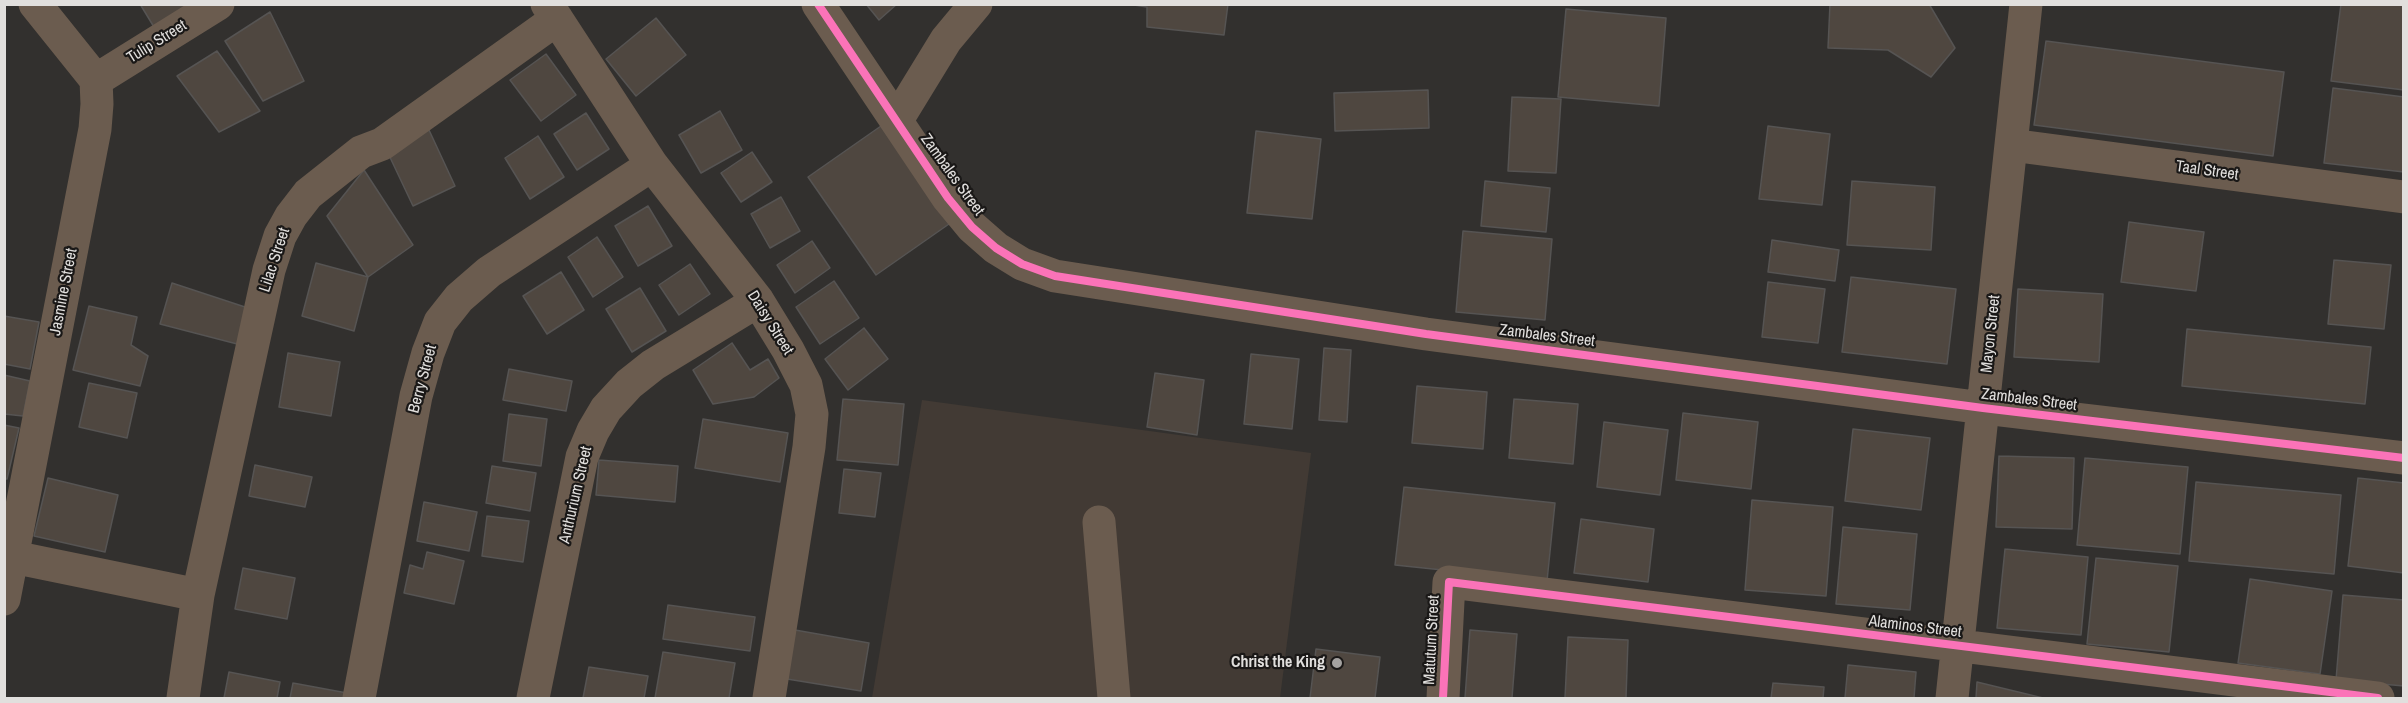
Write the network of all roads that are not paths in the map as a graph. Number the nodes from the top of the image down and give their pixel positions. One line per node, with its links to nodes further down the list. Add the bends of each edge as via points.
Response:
1 (35, 4): 7 (street)
2 (218, 4): 7 (street, Tulip Street)
3 (818, 4): 8 (street, Zambales Street)
4 (976, 4): 8 (street, via 946,40)
5 (2026, 4): 9 (street, Mayon Street)
6 (552, 12): 10 (street, Daisy Street); 18 (street, Lilac Street, via 382,144 354,158 308,194 291,216 269,270)
7 (96, 80): 16 (street, Jasmine Street, via 95,129)
8 (897, 120): 13 (street, Zambales Street, via 948,198 972,227 1022,264 1054,276 1426,334)
9 (2011, 145): 11 (street, Taal Street); 13 (street, Mayon Street)
10 (652, 165): 12 (street, Daisy Street); 23 (street, Berry Street, via 489,272 459,298 440,322 416,396)
11 (2403, 197)
12 (758, 301): 24 (street, Anthurium Street, via 645,371 606,409 593,431 582,457); 25 (street, Daisy Street, via 806,385 812,414)
13 (1983, 408): 14 (street, Zambales Street); 20 (street, Mayon Street)
14 (2403, 458)
15 (1099, 522): 26 (street)
16 (13, 556): 18 (street); 19 (street, Jasmine Street)
17 (1449, 582): 20 (street, Alaminos Street); 27 (street, Matutum Street)
18 (198, 595): 22 (street, Lilac Street)
19 (4, 599)
20 (1958, 646): 21 (street, Alaminos Street); 28 (street, Mayon Street)
21 (2204, 688): 29 (street, Alaminos Street)
22 (183, 699)
23 (359, 699)
24 (533, 699)
25 (769, 699)
26 (1114, 699)
27 (1443, 699)
28 (1952, 699)
29 (2378, 699)

